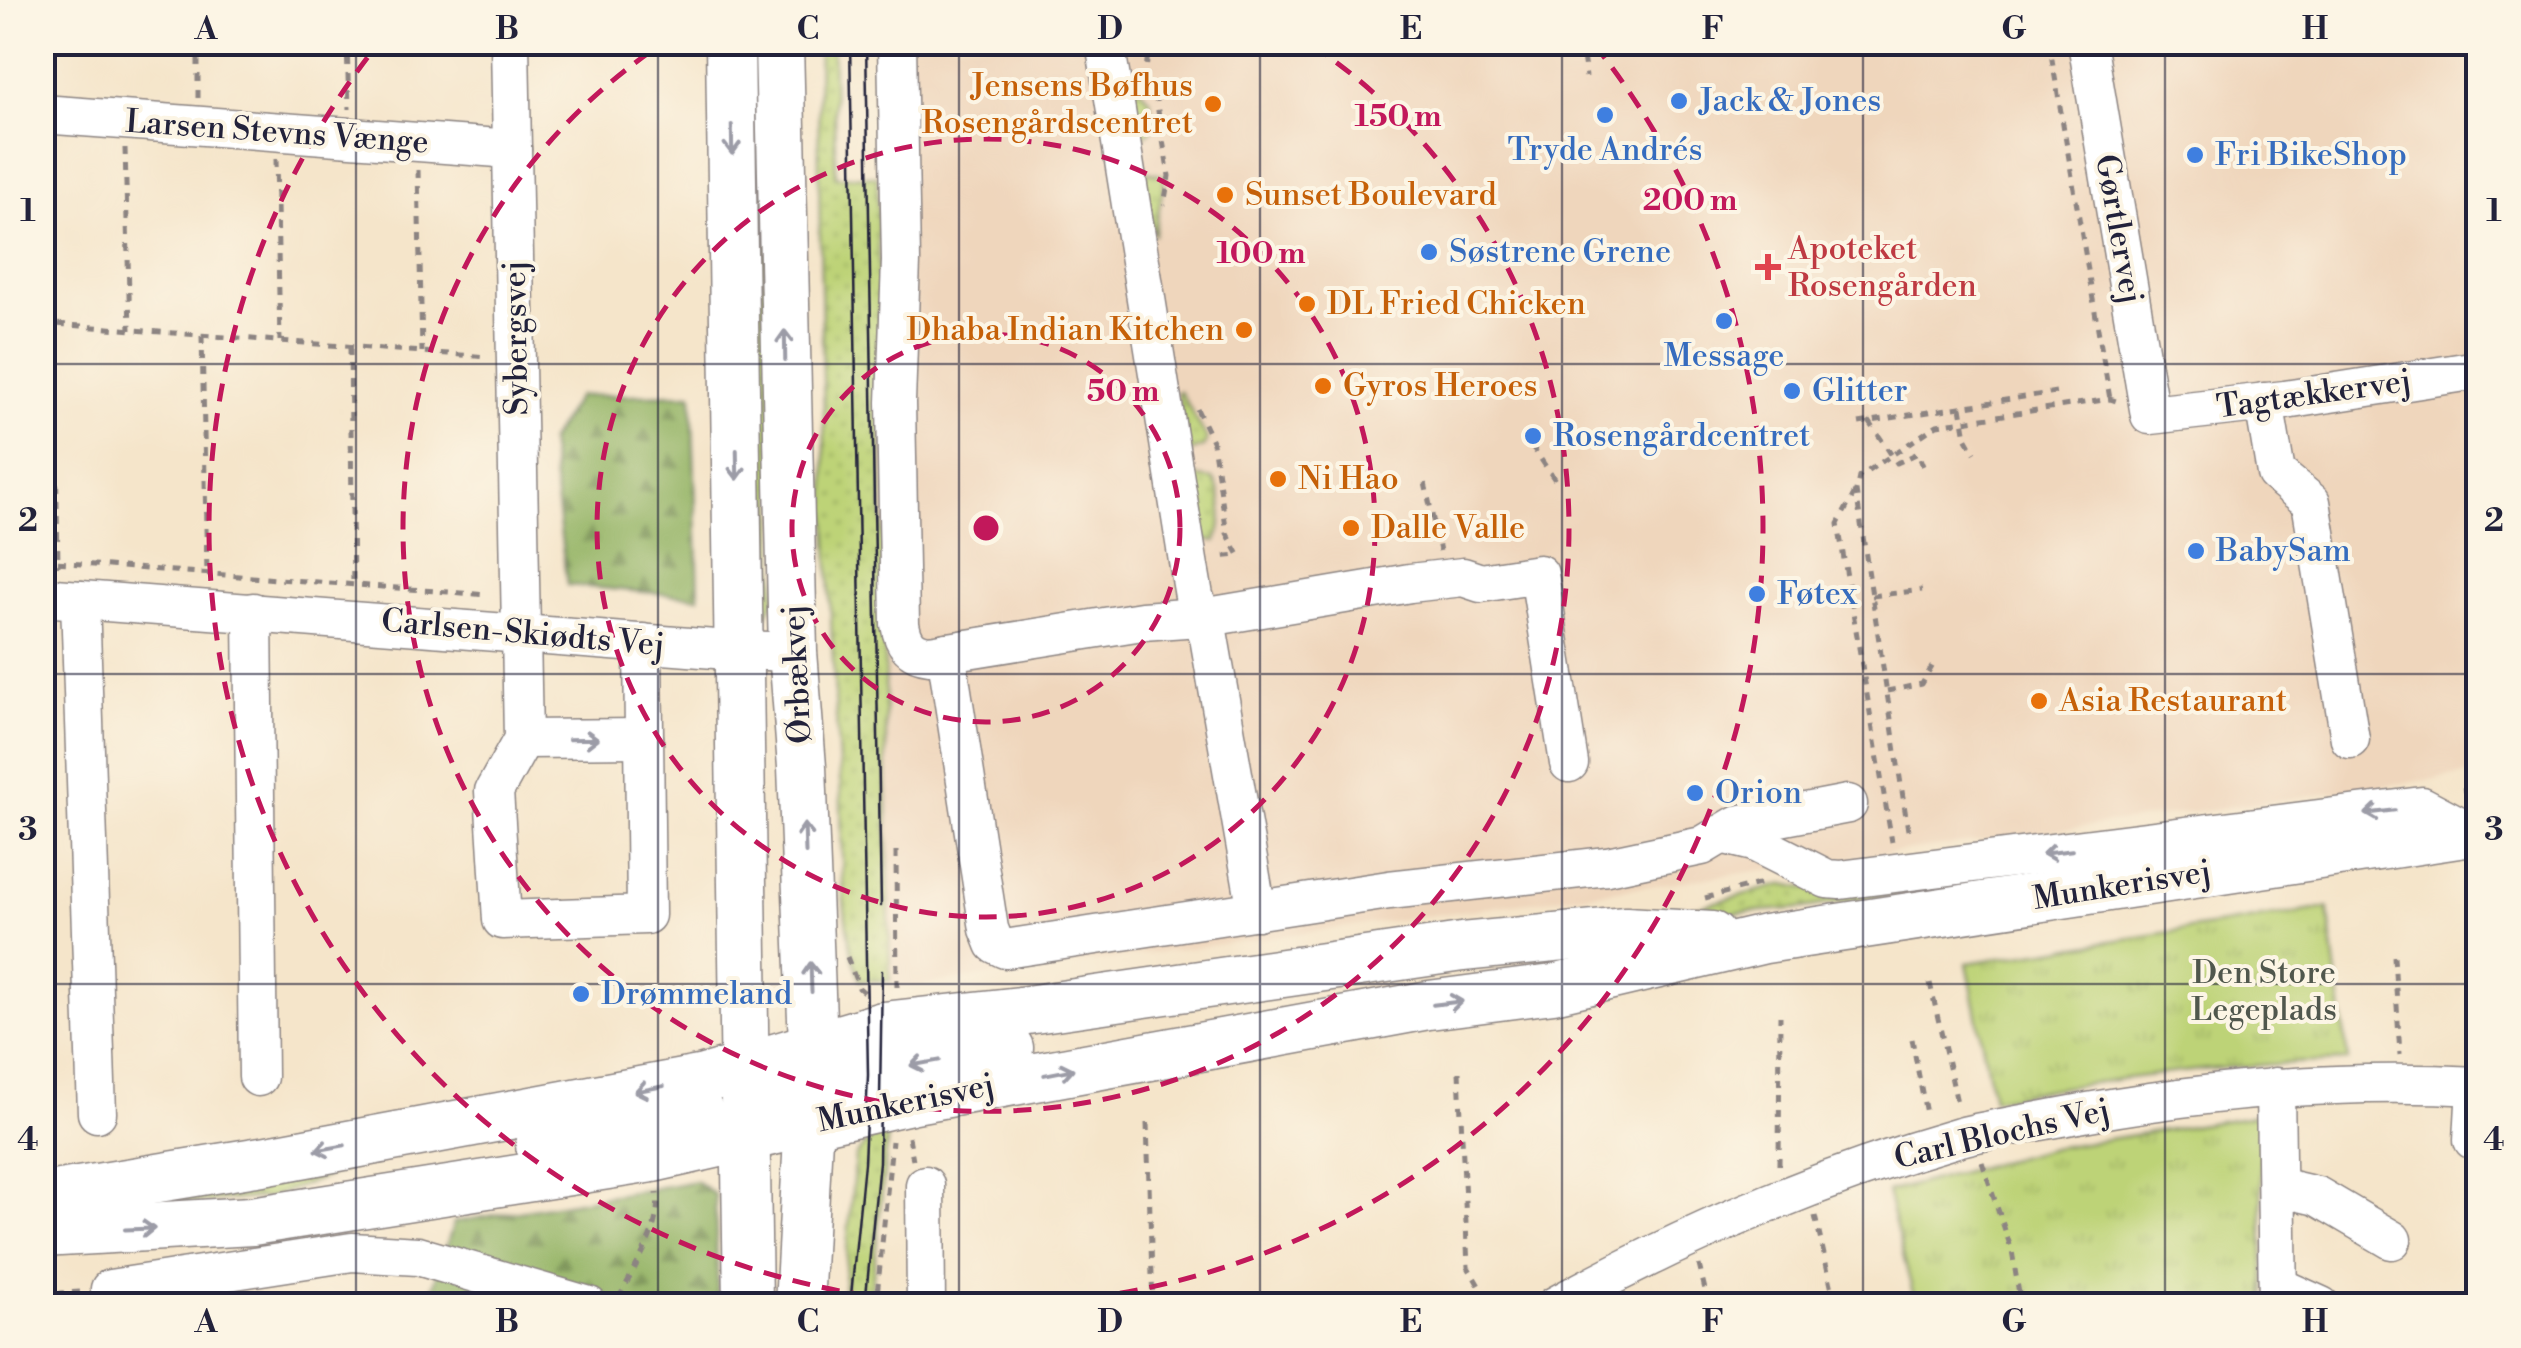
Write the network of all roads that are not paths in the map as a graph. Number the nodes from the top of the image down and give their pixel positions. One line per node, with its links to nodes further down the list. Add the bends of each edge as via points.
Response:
1 (510, 42): 9 (street, Sybergsvej)
2 (730, 42): 19 (main road, Ørbækvej, one-way to 19)
3 (779, 42): 10 (main road, Ørbækvej)
4 (803, 42): 10 (main road, via 800,92)
5 (898, 42): 21 (street, via 900,624 902,638 917,654)
6 (1106, 42): 17 (street)
7 (2087, 42): 13 (street, Gørtlervej)
8 (47, 115): 9 (street, Larsen Stevns Vænge)
9 (512, 149): 16 (street, Sybergsvej)
10 (780, 157): 20 (main road, Ørbækvej, one-way to 10)
11 (2478, 370): 12 (street, Tagtækkervej)
12 (2264, 402): 13 (street, Tagtækkervej); 23 (street, via 2276,473 2311,502)
13 (2150, 415)
14 (59, 589): 15 (street, Carlsen-Skiødts Vej, via 207,590); 36 (street)
15 (253, 612): 16 (street, Carlsen-Skiødts Vej, via 354,602); 31 (street)
16 (521, 615): 18 (street, Carlsen-Skiødts Vej); 24 (street, Sybergsvej)
17 (1201, 616): 21 (street); 25 (street, via 1463,576 1481,583 1540,574); 29 (street)
18 (643, 643): 19 (street, Carlsen-Skiødts Vej); 22 (street)
19 (739, 650): 20 (street, Carlsen-Skiødts Vej); 34 (main road, Ørbækvej, via 742,757 773,860); 34 (main road, via 722,746 723,1061)
20 (793, 652): 34 (main road, Ørbækvej, one-way to 20, via 802,767)
21 (946, 652): 29 (street, via 995,944 1005,948)
22 (644, 738): 24 (street, one-way to 22); 24 (street, via 646,915 502,920 494,791)
23 (2350, 738)
24 (524, 739)
25 (1569, 763)
26 (1848, 804): 28 (street)
27 (2475, 832): 28 (street, one-way to 28, via 2422,806 1840,880 1754,842); 30 (main road, Munkerisvej)
28 (1706, 833): 29 (street, via 1574,872)
29 (1256, 911)
30 (1765, 939): 34 (main road, Munkerisvej, via 1626,931 1462,947 883,1026); 35 (main road, Munkerisvej, one-way to 30, via 1373,1015 1553,989)
31 (258, 1078)
32 (2477, 1086): 33 (street, Carl Blochs Vej); 37 (street)
33 (2275, 1087): 39 (street); 52 (street, Carl Blochs Vej, via 2119,1106 1948,1141 1692,1235)
34 (772, 1093): 35 (main road, Munkerisvej); 40 (main road, Munkerisvej, one-way to 40); 41 (main road, via 424,1168); 41 (main road, Munkerisvej, via 652,1158); 47 (main road, Ørbækvej); 48 (main road); 49 (main road, Ørbækvej)
35 (890, 1104): 50 (main road, via 850,1126 843,1146)
36 (97, 1113)
37 (2473, 1140)
38 (925, 1186): 51 (street)
39 (2278, 1187): 43 (street, via 2317,1196); 45 (street)
40 (42, 1197)
41 (356, 1204): 42 (main road, Munkerisvej, one-way to 41, via 252,1222)
42 (42, 1233)
43 (2392, 1240)
44 (110, 1290): 46 (street, via 352,1252 418,1256)
45 (2279, 1296): 53 (street)
46 (589, 1306)
47 (748, 1306)
48 (776, 1306)
49 (798, 1306)
50 (827, 1306)
51 (926, 1306)
52 (1554, 1306)
53 (2321, 1306)

